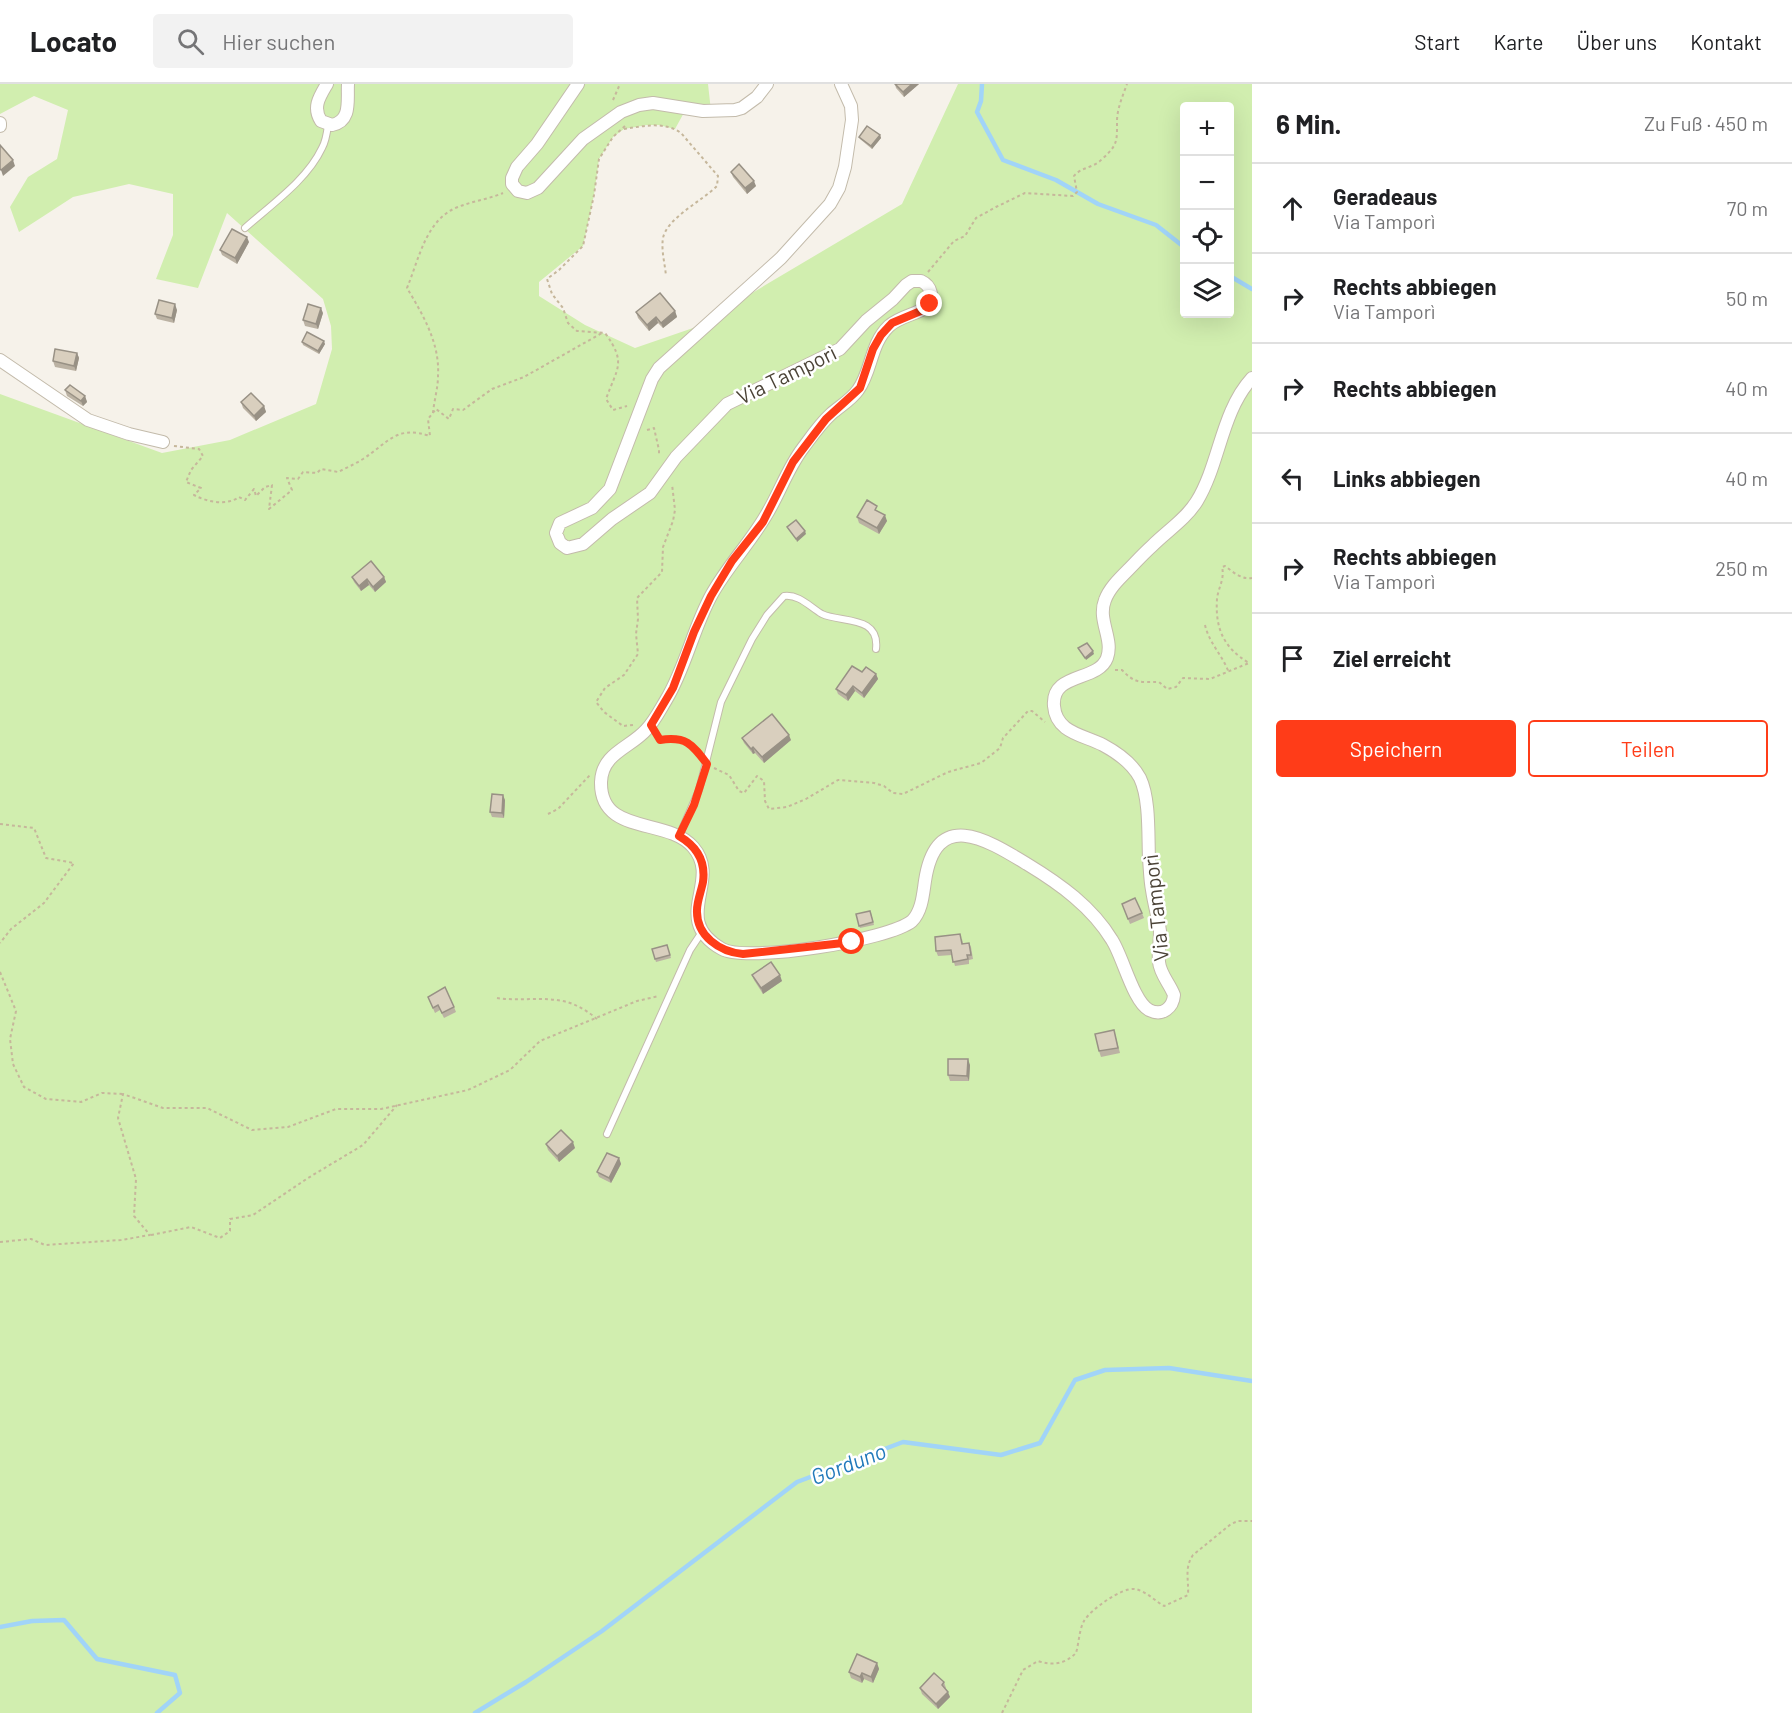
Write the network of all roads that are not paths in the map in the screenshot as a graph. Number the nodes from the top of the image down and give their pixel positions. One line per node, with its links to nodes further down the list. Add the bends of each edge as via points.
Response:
1 (327, 84): 6 (street, via 316,109 318,117)
2 (348, 84): 6 (street, via 345,117)
3 (578, 84): 4 (street, via 514,171 514,189 527,193 538,188 583,139 630,108 653,103 703,111 735,110 757,97)
4 (767, 84)
5 (841, 84): 12 (street, Via Tamporì, via 851,106 852,120 845,167 835,197 781,258 659,368 610,489 592,508 560,523 556,533 560,543 572,549 583,544 650,493 690,440 727,404 840,349 912,281 921,281 930,289 930,304 892,323 881,335 860,388 826,419 793,462 763,522 711,596 673,688 651,725 611,757 603,770 602,792 611,812)
6 (328, 125): 7 (lane, via 325,142 314,162)
7 (245, 228)
8 (0, 360): 10 (street, via 88,420)
9 (1252, 378): 13 (street, Via Tamporì, via 1234,405 1197,501 1108,594 1102,615 1107,658 1101,666 1058,689 1054,704 1059,722 1123,758 1142,783 1151,887 1160,932 1160,966 1174,995 1167,1010 1145,1007 1113,941 1068,890 995,844 975,837 951,838 937,846 929,858 916,916 906,925 882,934 833,945 743,954 726,951)
10 (163, 442)
11 (876, 649): 12 (lane, via 871,631 860,622 824,614 796,596 784,596 752,639 721,702 707,764)
12 (679, 836): 13 (street, via 697,851 703,865 697,909)
13 (702, 932): 14 (lane, via 690,950)
14 (607, 1134)

